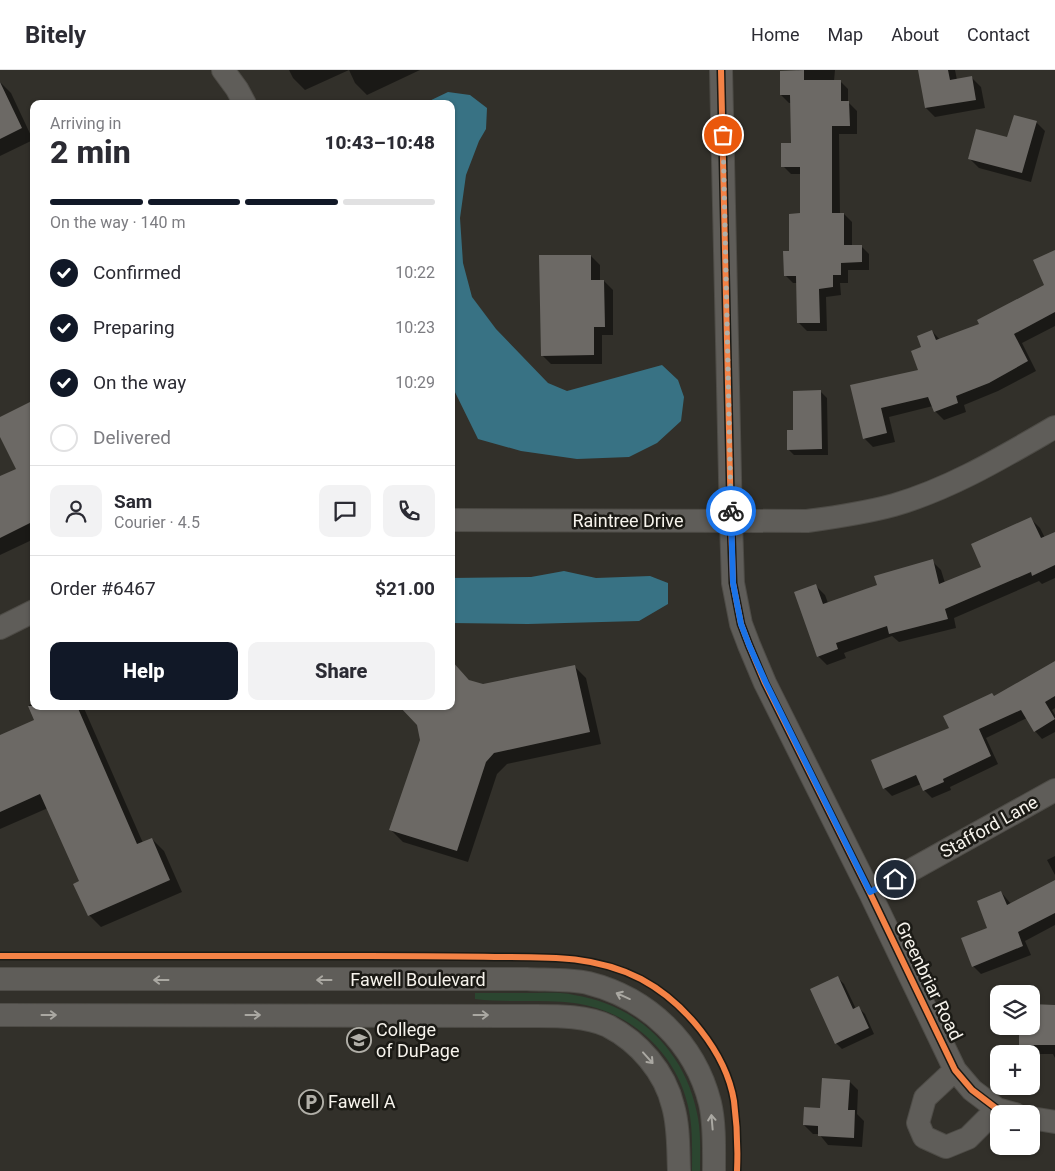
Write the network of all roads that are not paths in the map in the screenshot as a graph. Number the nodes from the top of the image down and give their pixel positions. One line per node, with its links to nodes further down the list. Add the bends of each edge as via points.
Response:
1 (223, 70): 3 (street)
2 (721, 70): 6 (street, Greenbriar Road)
3 (243, 100)
4 (1055, 427): 6 (street, Raintree Drive, via 964,478 894,505 808,521)
5 (455, 520): 6 (street, Raintree Drive)
6 (731, 522): 10 (street, Greenbriar Road, via 733,583 741,624 766,683)
7 (30, 613): 8 (street)
8 (0, 628)
9 (1055, 790): 10 (street, Stafford Lane)
10 (870, 892): 13 (street, Greenbriar Road)
11 (0, 979): 19 (street, Fawell Boulevard, one-way to 11, via 710,1104 689,1053 674,1032 656,1016 606,988 586,983 527,979)
12 (0, 1015): 18 (street, Fawell Boulevard, one-way to 18, via 560,1016 590,1021 607,1026 626,1038 654,1065 673,1105)
13 (955, 1070): 14 (street, Greenbriar Road, via 972,1090); 16 (street, via 925,1098 918,1124 924,1137 946,1147 968,1138)
14 (996, 1105)
15 (1040, 1120): 17 (street)
16 (990, 1122)
17 (1055, 1122)
18 (679, 1171)
19 (714, 1171)

